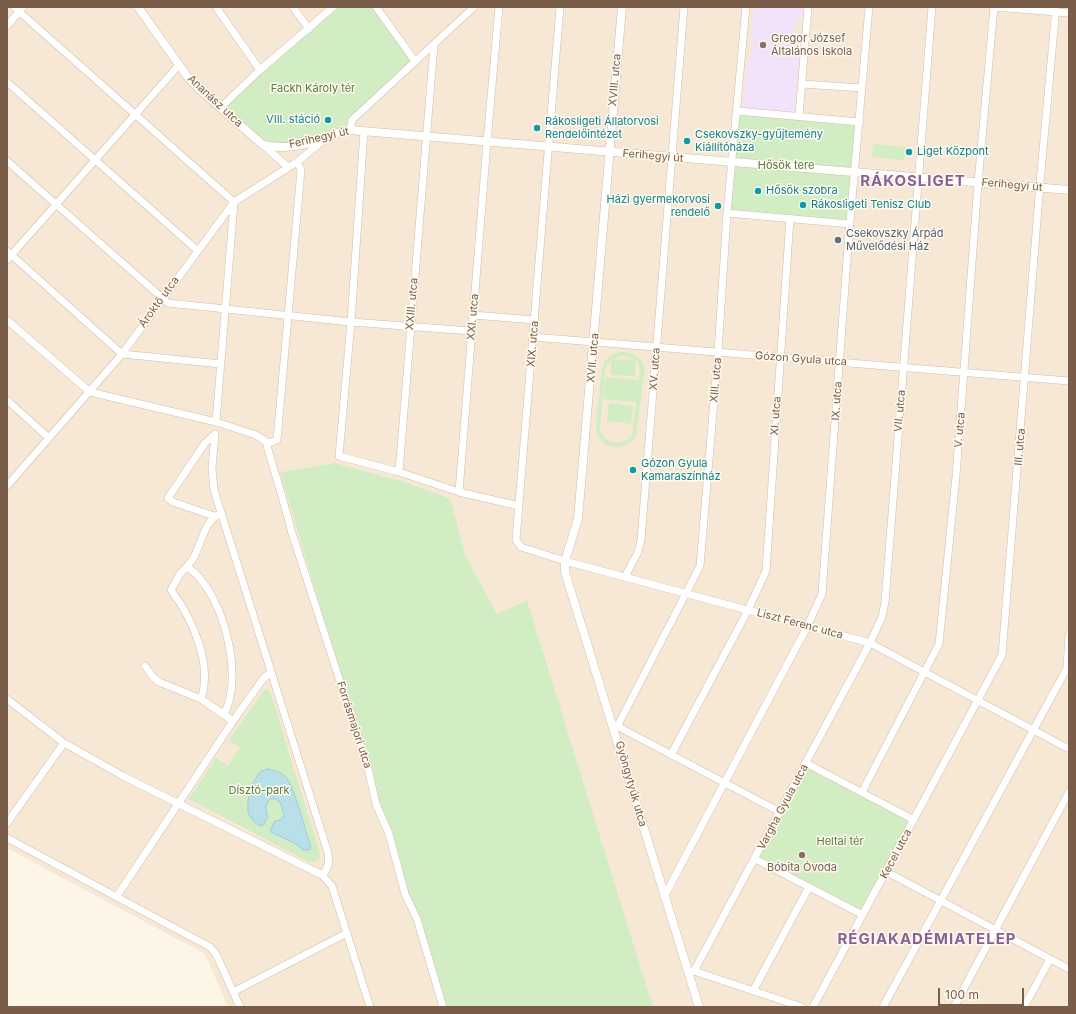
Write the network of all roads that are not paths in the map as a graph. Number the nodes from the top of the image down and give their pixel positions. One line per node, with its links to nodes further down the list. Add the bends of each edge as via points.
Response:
1 (138, 7): 23 (street, Ananász utca)
2 (216, 7): 24 (street)
3 (293, 7): 20 (street)
4 (333, 7): 20 (street)
5 (376, 7): 22 (street)
6 (474, 7): 21 (street)
7 (499, 7): 37 (street, XXI. utca)
8 (560, 7): 39 (street, XIX. utca)
9 (622, 7): 40 (street, XVIII. utca)
10 (684, 7): 41 (street, XV. utca)
11 (746, 7): 29 (street, XIII. utca)
12 (808, 7): 26 (street)
13 (869, 7): 27 (street, IX. utca)
14 (932, 7): 48 (street, VII. utca)
15 (995, 7): 17 (street); 49 (street, V. utca)
16 (18, 9): 19 (street); 30 (street)
17 (1056, 9): 18 (street); 50 (street, III. utca)
18 (1069, 13)
19 (7, 26)
20 (309, 29): 24 (street)
21 (434, 45): 22 (street); 35 (street, XXIII. utca)
22 (415, 61): 33 (street, via 352,120)
23 (178, 66): 28 (street, Ananász utca); 30 (street)
24 (260, 70): 28 (street)
25 (7, 82): 42 (street)
26 (802, 84): 27 (street); 31 (street)
27 (862, 88): 32 (street, IX. utca)
28 (220, 108): 38 (street, Ananász utca)
29 (737, 111): 31 (street); 45 (street, XIII. utca)
30 (135, 114): 42 (street); 52 (street)
31 (799, 116): 32 (street)
32 (860, 122): 47 (street, IX. utca)
33 (350, 130): 34 (street, Ferihegyi út); 36 (street, Ferihegyi út, via 343,130)
34 (364, 131): 35 (street, Ferihegyi út); 65 (street)
35 (426, 136): 37 (street, Ferihegyi út); 66 (street, XXIII. utca)
36 (327, 138): 38 (street, Ferihegyi út, via 277,148); 44 (street, Ároktő utca)
37 (487, 142): 39 (street, Ferihegyi út); 62 (street, XXI. utca)
38 (264, 145): 46 (street, Ananász utca)
39 (548, 147): 40 (street, Ferihegyi út); 64 (street, XIX. utca)
40 (609, 152): 41 (street, Ferihegyi út); 69 (street, XVII. utca)
41 (672, 157): 45 (street, Ferihegyi út); 70 (street, XV. utca)
42 (95, 159): 53 (street); 57 (street)
43 (7, 161): 53 (street)
44 (297, 162): 46 (street, Ároktő utca); 61 (street, via 301,170)
45 (732, 162): 47 (street, Ferihegyi út); 54 (street, XIII. utca)
46 (288, 167): 52 (street, Ároktő utca)
47 (855, 172): 48 (street, Ferihegyi út); 56 (street, IX. utca)
48 (918, 178): 49 (street, Ferihegyi út); 76 (street, VII. utca)
49 (978, 182): 50 (street, Ferihegyi út); 77 (street, V. utca)
50 (1040, 188): 51 (street, Ferihegyi út); 78 (street, III. utca)
51 (1069, 190)
52 (234, 202): 57 (street, Ároktő utca); 60 (street)
53 (56, 205): 58 (street); 59 (street)
54 (727, 213): 55 (street); 71 (street, XIII. utca)
55 (790, 218): 56 (street); 73 (street, XI. utca)
56 (850, 224): 74 (street, IX. utca)
57 (197, 250): 59 (street, Ároktő utca)
58 (9, 256): 72 (street)
59 (161, 298): 60 (street, via 168,303); 72 (street, Ároktő utca)
60 (226, 309): 61 (street); 75 (street)
61 (288, 315): 65 (street); 84 (street, via 276,440)
62 (473, 315): 64 (street); 67 (street, XXI. utca)
63 (7, 320): 80 (street)
64 (535, 320): 68 (street, XIX. utca)
65 (351, 322): 66 (street); 85 (street, via 339,456)
66 (410, 326): 67 (street); 85 (street, XXIII. utca)
67 (471, 331): 87 (street, XXI. utca)
68 (533, 337): 69 (street, Gózon Gyula utca); 88 (street, XIX. utca)
69 (594, 343): 70 (street, Gózon Gyula utca); 91 (street, XVII. utca, via 578,519)
70 (656, 347): 71 (street, Gózon Gyula utca); 93 (street, XV. utca, via 641,540 638,552)
71 (718, 353): 73 (street, Gózon Gyula utca); 94 (street, XIII. utca, via 700,566)
72 (122, 354): 75 (street); 80 (street, Ároktő utca)
73 (780, 357): 74 (street, Gózon Gyula utca); 95 (street, XI. utca, via 766,571)
74 (840, 362): 76 (street, Gózon Gyula utca); 96 (street, IX. utca, via 822,594)
75 (221, 364): 82 (street)
76 (903, 368): 77 (street, Gózon Gyula utca); 98 (street, VII. utca, via 885,602 882,617)
77 (965, 372): 78 (street, Gózon Gyula utca); 101 (street, V. utca, via 939,644)
78 (1025, 377): 79 (street, Gózon Gyula utca); 104 (street, III. utca, via 1002,655)
79 (1069, 381)
80 (90, 392): 82 (street); 83 (street, Ároktő utca)
81 (7, 400): 83 (street)
82 (216, 422): 84 (street, via 256,435)
83 (49, 438): 86 (street, Ároktő utca)
84 (268, 443): 138 (street, Forrásmajori utca, via 279,491 368,768 376,804 389,834 405,894 417,918)
85 (399, 472): 87 (street)
86 (8, 484)
87 (459, 492): 88 (street)
88 (519, 506): 90 (street, XIX. utca)
89 (218, 515): 89 (street, via 173,502 168,498 205,443 215,434 212,468); 92 (street, via 205,529); 100 (street)
90 (516, 540): 91 (street, Liszt Ferenc utca, via 521,547)
91 (565, 561): 93 (street, Liszt Ferenc utca); 107 (street, Gyöngytyúk utca, via 565,572)
92 (188, 567): 102 (street, via 181,573 171,590 187,616 203,664 204,689); 105 (street, via 202,580 212,597 231,652 232,691 230,704)
93 (625, 577): 94 (street, Liszt Ferenc utca)
94 (687, 594): 95 (street, Liszt Ferenc utca); 107 (street, XIII. utca)
95 (748, 610): 96 (street, Liszt Ferenc utca); 111 (street, XI. utca)
96 (807, 627): 98 (street, Liszt Ferenc utca); 113 (street, IX. utca)
97 (1069, 635): 108 (street, via 1066,668)
98 (870, 643): 101 (street, Liszt Ferenc utca); 112 (street, Vargha Gyula utca)
99 (145, 666): 102 (street, via 159,682)
100 (271, 672): 106 (street, via 263,679); 123 (street, via 328,853 329,863)
101 (924, 673): 104 (street, Liszt Ferenc utca); 114 (street, V. utca)
102 (201, 699): 105 (street)
103 (7, 700): 109 (street)
104 (979, 701): 108 (street, Liszt Ferenc utca); 118 (street, Kecel utca)
105 (224, 714): 106 (street)
106 (233, 721): 116 (street)
107 (616, 725): 111 (street); 126 (street, Gyöngytyúk utca)
108 (1033, 730): 110 (street, Liszt Ferenc utca); 127 (street)
109 (64, 743): 116 (street); 119 (street)
110 (1069, 749)
111 (671, 755): 113 (street)
112 (806, 763): 114 (street); 117 (street, Vargha Gyula utca)
113 (724, 783): 117 (street); 126 (street, IX. utca)
114 (862, 792): 118 (street)
115 (1069, 792): 129 (street)
116 (178, 805): 123 (street); 125 (street)
117 (780, 812): 121 (street, Vargha Gyula utca)
118 (914, 820): 122 (street, Kecel utca)
119 (7, 823)
120 (7, 838): 125 (street)
121 (755, 859): 124 (street); 133 (street, Vargha Gyula utca)
122 (887, 872): 127 (street); 128 (street, Kecel utca)
123 (322, 875): 130 (street, via 332,886)
124 (809, 887): 128 (street); 134 (street)
125 (117, 896): 135 (street, via 210,947 216,954)
126 (664, 897): 133 (street, Gyöngytyúk utca)
127 (941, 899): 129 (street); 142 (street)
128 (863, 915): 141 (street, Kecel utca)
129 (996, 929): 131 (street); 143 (street)
130 (347, 933): 135 (street); 137 (street)
131 (1050, 958): 132 (street); 144 (street)
132 (1069, 969)
133 (691, 972): 134 (street); 139 (street, Gyöngytyúk utca)
134 (753, 991): 140 (street)
135 (233, 992): 136 (street)
136 (240, 1007)
137 (370, 1007)
138 (443, 1007)
139 (699, 1007)
140 (802, 1007)
141 (813, 1007)
142 (883, 1007)
143 (954, 1007)
144 (1024, 1007)

